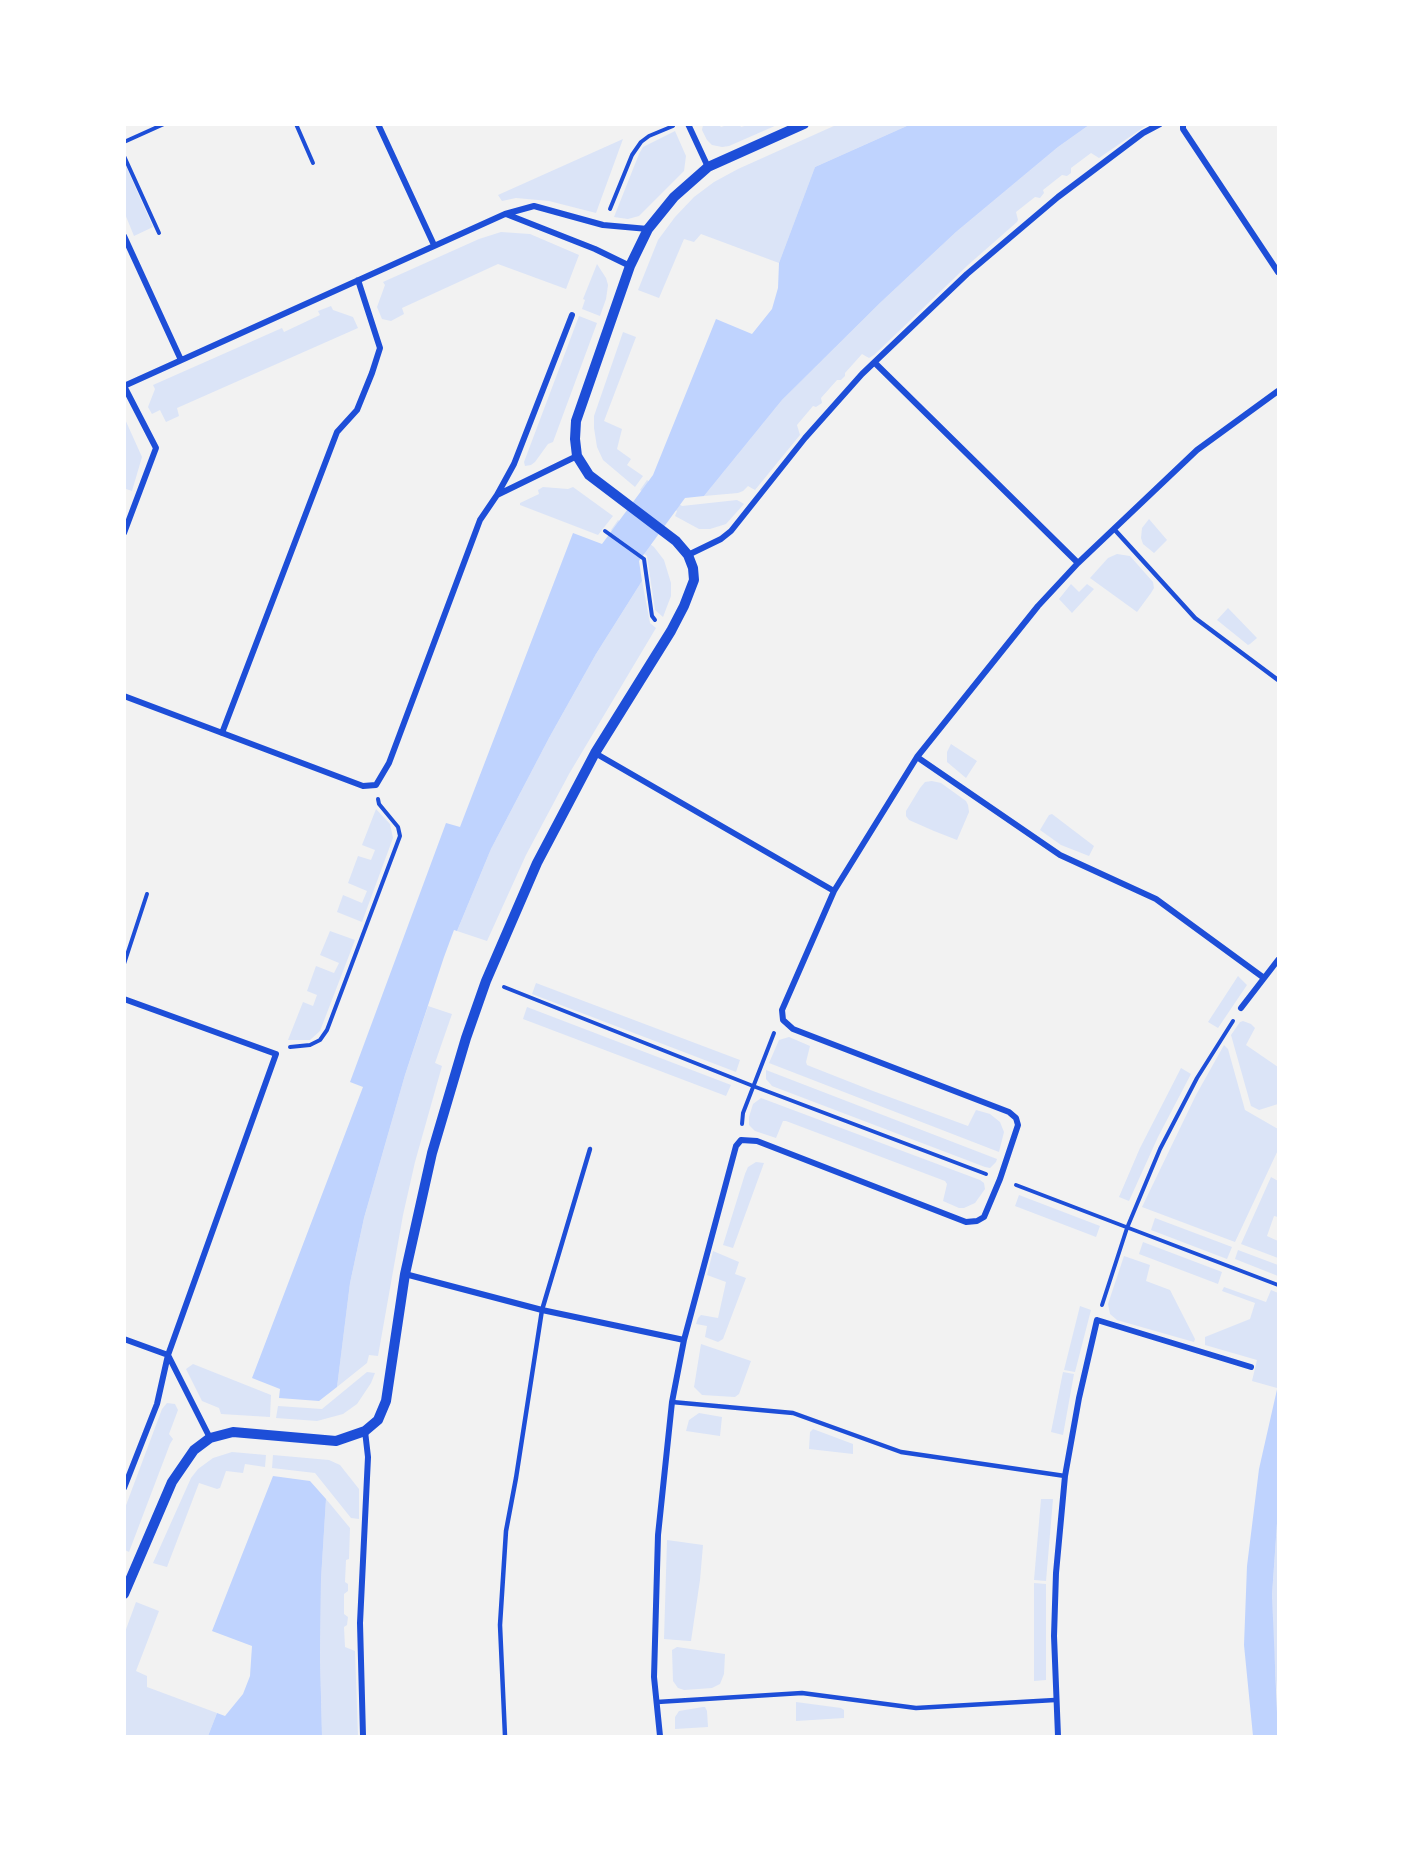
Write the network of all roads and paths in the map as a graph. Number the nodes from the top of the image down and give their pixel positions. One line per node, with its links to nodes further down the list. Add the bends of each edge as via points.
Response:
1 (164, 124): 9 (path)
2 (296, 124): 11 (path)
3 (378, 124): 18 (street)
4 (676, 124): 14 (path, via 641,142)
5 (688, 124): 12 (street)
6 (804, 124): 12 (street)
7 (1160, 124): 24 (street, via 1058,197 1005,241)
8 (1183, 124): 20 (street)
9 (124, 142)
10 (124, 156): 16 (path)
11 (313, 163)
12 (708, 167): 15 (street, via 674,197)
13 (505, 214): 14 (street, via 534,206); 18 (street); 19 (street)
14 (603, 225): 15 (street)
15 (648, 229): 19 (street)
16 (159, 233)
17 (124, 236): 23 (street)
18 (434, 245): 21 (street)
19 (630, 266): 27 (street, via 576,421)
20 (1278, 272)
21 (358, 280): 23 (street); 37 (street, via 380,348 357,410 337,432)
22 (572, 315): 28 (street, via 514,464)
23 (181, 360): 25 (street)
24 (875, 363): 32 (street, via 805,438 731,531); 33 (street)
25 (124, 386): 31 (street, via 156,448)
26 (1278, 391): 29 (street, via 1197,450)
27 (577, 456): 28 (street); 32 (street, via 589,475 665,531)
28 (497, 495): 40 (street, via 480,520 389,763)
29 (1114, 529): 33 (street); 35 (lane, via 1196,618)
30 (606, 532): 34 (path, via 642,558 652,616)
31 (124, 533)
32 (688, 555): 34 (street, via 694,580)
33 (1078, 563): 39 (street, via 1038,606)
34 (671, 631): 38 (street)
35 (1278, 680)
36 (124, 696): 37 (street)
37 (222, 733): 40 (street, via 363,786)
38 (595, 753): 41 (street); 46 (street, via 537,863)
39 (917, 757): 41 (street); 45 (street, via 1060,855 1156,899)
40 (376, 785): 50 (path, via 379,804 398,827 400,837 362,941 320,1040)
41 (834, 891): 49 (street, via 782,1010)
42 (147, 894): 44 (path)
43 (1278, 960): 45 (street)
44 (124, 964)
45 (1264, 978): 48 (street)
46 (486, 981): 51 (path); 56 (street, via 432,1153)
47 (124, 999): 50 (street)
48 (1241, 1008): 55 (path, via 1197,1078)
49 (783, 1020): 51 (path, via 774,1032); 54 (street, via 793,1029 1009,1112 1018,1125)
50 (276, 1054): 62 (street)
51 (753, 1086): 52 (path, via 743,1113); 54 (path)
52 (741, 1140): 54 (street, via 757,1141 966,1222 984,1217); 61 (street, via 736,1146)
53 (590, 1149): 58 (lane)
54 (1000, 1179): 55 (path)
55 (1127, 1228): 57 (path); 59 (path)
56 (405, 1274): 58 (street); 65 (street, via 386,1401 378,1420)
57 (1278, 1285)
58 (542, 1310): 61 (street); 73 (lane, via 506,1531 500,1625)
59 (1096, 1320): 63 (street); 67 (street)
60 (124, 1339): 62 (street)
61 (684, 1340): 64 (street)
62 (168, 1355): 66 (street); 68 (street, via 157,1404)
63 (1251, 1367)
64 (672, 1402): 67 (lane, via 793,1413 901,1452); 71 (street, via 658,1534 654,1677)
65 (365, 1431): 66 (street, via 336,1441 233,1432); 72 (street, via 368,1458 360,1623)
66 (210, 1438): 69 (street, via 194,1450 172,1482)
67 (1065, 1476): 70 (street, via 1056,1574)
68 (124, 1488)
69 (124, 1594)
70 (1055, 1700): 71 (lane, via 916,1708 802,1693); 75 (street)
71 (657, 1702): 74 (street)
72 (363, 1737)
73 (504, 1737)
74 (660, 1737)
75 (1058, 1737)

